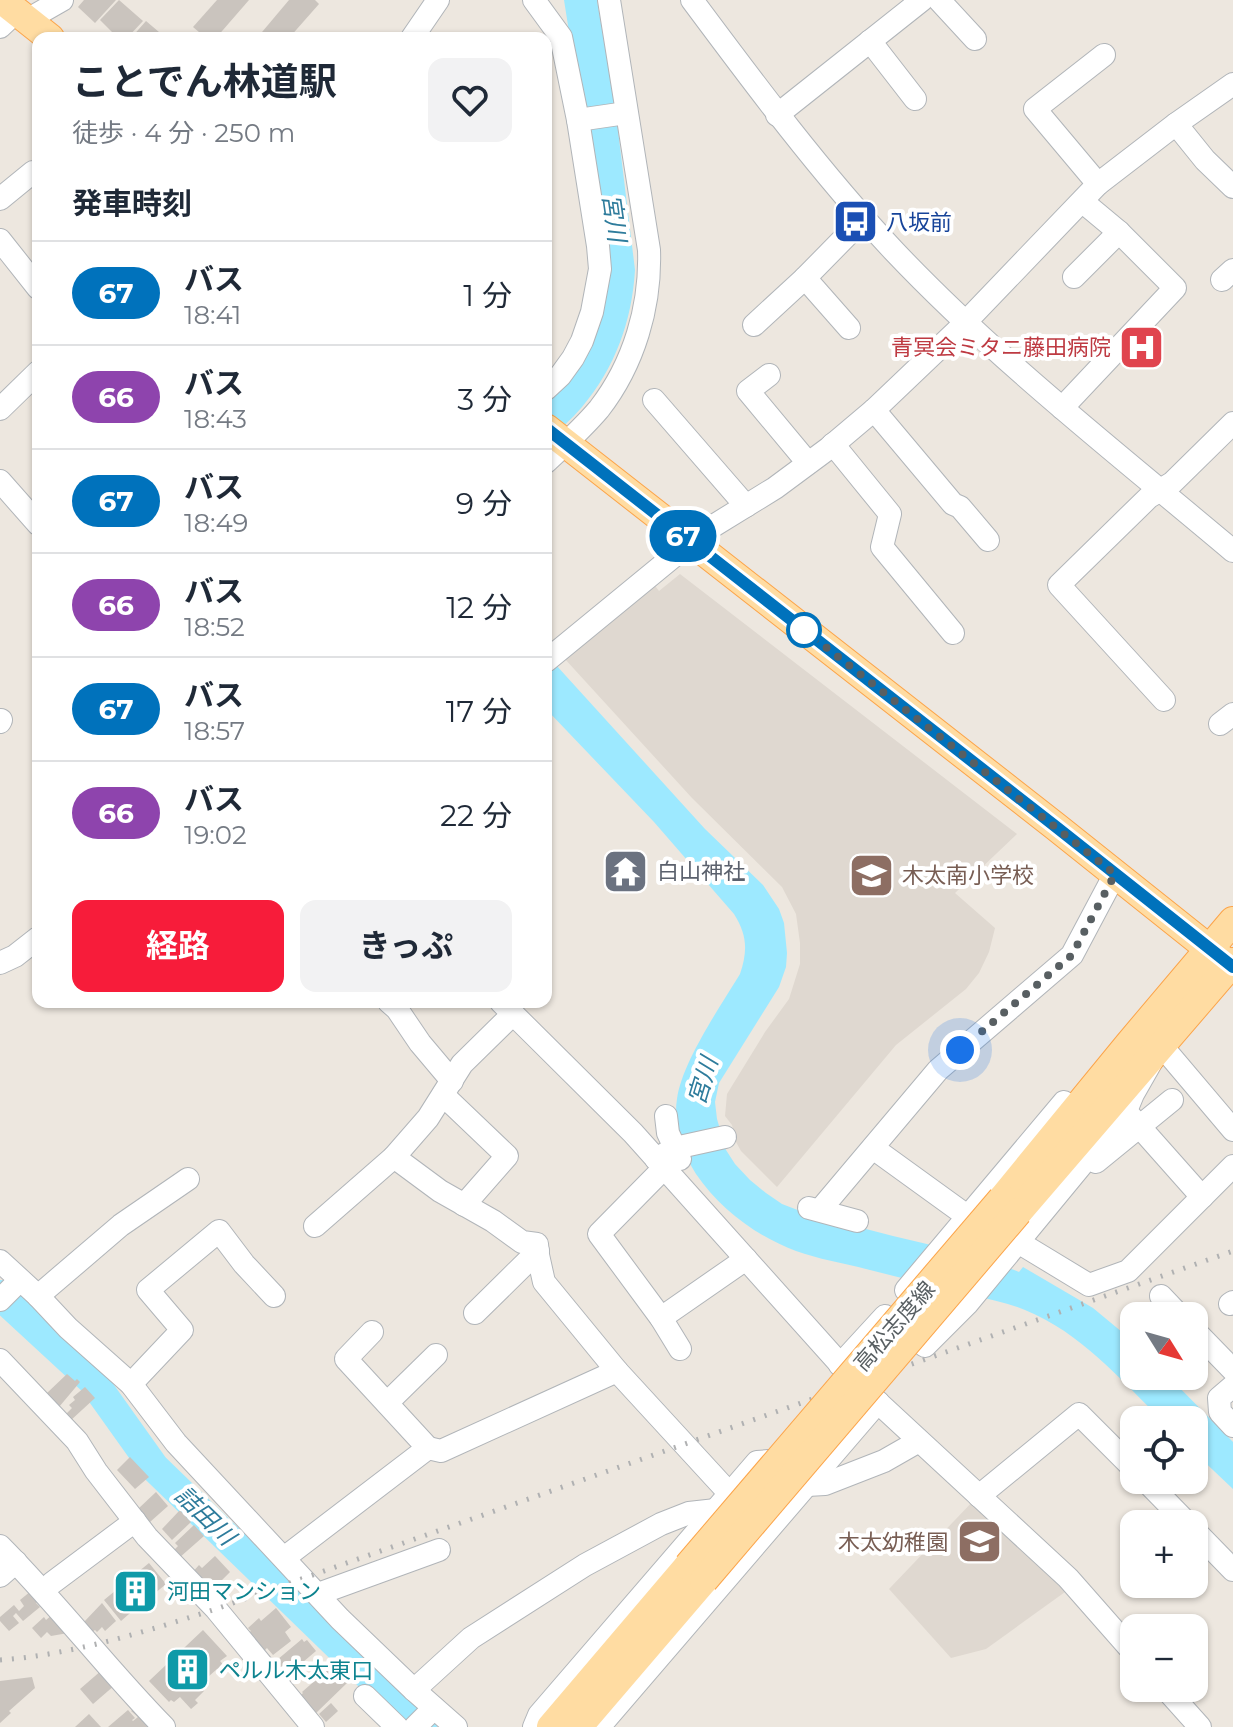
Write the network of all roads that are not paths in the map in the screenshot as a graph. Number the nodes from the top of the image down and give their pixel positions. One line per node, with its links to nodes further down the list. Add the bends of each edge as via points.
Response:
1 (62, 0): 8 (street)
2 (438, 0): 10 (street)
3 (534, 0): 18 (street, via 561,37)
4 (609, 0): 16 (street)
5 (692, 0): 17 (street)
6 (922, 0): 12 (street)
7 (939, 0): 11 (street)
8 (11, 14): 9 (main road)
9 (40, 32)
10 (416, 32)
11 (975, 39)
12 (870, 41): 15 (street); 17 (street)
13 (1104, 55): 21 (street, via 1035,109)
14 (1233, 84): 19 (street)
15 (915, 99)
16 (623, 114): 18 (street); 42 (street, via 649,250 648,292 637,337 599,408)
17 (777, 115): 25 (street)
18 (579, 120): 36 (street, via 598,246 598,282 582,341)
19 (1176, 124): 21 (street); 22 (street)
20 (32, 173): 23 (street)
21 (1098, 184): 24 (street)
22 (1233, 187)
23 (0, 199)
24 (1083, 202): 26 (street); 31 (street)
25 (864, 218): 29 (street); 31 (street)
26 (1119, 232): 28 (street); 39 (street, via 1175,288)
27 (0, 240): 30 (street)
28 (1074, 277)
29 (805, 278): 32 (street); 33 (street)
30 (32, 280)
31 (965, 320): 39 (street); 40 (street)
32 (754, 325)
33 (849, 328)
34 (769, 375): 44 (street, via 748,391)
35 (32, 376): 37 (street)
36 (552, 383)
37 (3, 398)
38 (654, 400): 47 (street)
39 (1062, 408): 46 (street)
40 (874, 410): 43 (street); 49 (street)
41 (1233, 423): 46 (street)
42 (555, 444): 50 (main road)
43 (833, 444): 44 (street); 52 (street, via 890,514 882,547)
44 (808, 463): 47 (street)
45 (0, 482): 48 (street)
46 (1161, 490): 51 (street); 54 (street, via 1059,585)
47 (746, 506): 50 (street)
48 (32, 517)
49 (988, 540)
50 (691, 542): 53 (street); 55 (main road)
51 (1233, 551)
52 (953, 633)
53 (552, 653)
54 (1164, 700)
55 (1115, 874): 58 (main road); 70 (street, via 1072,955 938,1070)
56 (1233, 921): 58 (main road, 高松志度線)
57 (32, 943): 59 (street)
58 (1226, 961): 62 (main road, 高松志度線); 63 (main road, 高松志度線)
59 (0, 963)
60 (396, 1008): 64 (street)
61 (507, 1008): 64 (street); 71 (street, via 633,1133)
62 (1129, 1044): 77 (main road, 高松志度線); 78 (street, via 1090,1072)
63 (1161, 1045): 67 (street, via 1133,1094); 68 (street); 77 (main road, 高松志度線)
64 (448, 1088): 72 (street); 76 (street, via 507,1156)
65 (1172, 1100): 67 (street)
66 (666, 1116): 71 (street)
67 (1133, 1119): 75 (street); 82 (street, via 1063,1188)
68 (1233, 1130)
69 (725, 1138): 71 (street)
70 (873, 1148): 78 (street); 79 (street, via 814,1209)
71 (671, 1156): 84 (street); 96 (street, via 599,1234)
72 (394, 1157): 76 (street); 80 (street)
73 (1233, 1166): 75 (street)
74 (188, 1179): 88 (street, via 121,1225)
75 (1202, 1197): 82 (street, via 1128,1271 1089,1285)
76 (464, 1205): 83 (street, via 522,1242 537,1244)
77 (1010, 1206): 124 (main road, 高松志度線, bridge)
78 (967, 1216): 81 (street); 82 (street)
79 (857, 1221)
80 (315, 1226)
81 (938, 1244): 82 (street); 87 (street)
82 (1011, 1250): 93 (street)
83 (538, 1251): 94 (street); 104 (street, via 544,1282)
84 (746, 1259): 96 (street); 102 (street)
85 (0, 1261): 86 (street)
86 (19, 1281): 88 (street); 91 (street)
87 (902, 1286): 93 (street); 95 (street)
88 (38, 1296): 105 (street)
89 (274, 1296): 105 (street, via 219,1231 148,1290 182,1330)
90 (1161, 1296): 92 (street)
91 (0, 1300)
92 (1167, 1302)
93 (967, 1304): 95 (street, via 925,1346)
94 (475, 1313)
95 (885, 1316): 102 (street)
96 (661, 1318): 99 (street)
97 (372, 1332): 108 (street, via 346,1359)
98 (1208, 1344): 103 (street)
99 (680, 1349)
100 (436, 1355): 108 (street)
101 (0, 1360): 118 (street, via 77,1441)
102 (840, 1365): 107 (street)
103 (1233, 1370)
104 (617, 1371): 111 (street, via 441,1451); 116 (street)
105 (131, 1384): 121 (street, via 176,1443)
106 (1233, 1386): 109 (street, via 1219,1398 1220,1412)
107 (878, 1402): 110 (street); 113 (street)
108 (387, 1403): 111 (street)
109 (1233, 1426)
110 (919, 1441): 113 (street, via 847,1477); 115 (street)
111 (428, 1448): 121 (street)
112 (1120, 1455): 115 (street, via 1079,1414)
113 (807, 1485): 116 (street, via 769,1461 757,1462); 140 (street)
114 (1159, 1494): 117 (street)
115 (979, 1496): 127 (street, via 1068,1578)
116 (723, 1502): 128 (street, via 661,1524 585,1565 471,1638); 137 (street)
117 (1174, 1510)
118 (135, 1521): 125 (street); 133 (street)
119 (1208, 1544): 123 (street)
120 (439, 1550): 126 (street)
121 (284, 1558): 126 (street)
122 (5, 1562): 132 (street)
123 (1233, 1570)
124 (696, 1573): 138 (main road, 高松志度線); 139 (main road, 高松志度線)
125 (52, 1583)
126 (318, 1594): 128 (street)
127 (1120, 1637)
128 (414, 1690): 131 (street)
129 (365, 1696): 134 (street)
130 (1178, 1702): 141 (street)
131 (434, 1708): 135 (street); 136 (street)
132 (164, 1727)
133 (313, 1727)
134 (397, 1727)
135 (415, 1727)
136 (456, 1727)
137 (534, 1727)
138 (551, 1727)
139 (578, 1727)
140 (599, 1727)
141 (1200, 1727)

